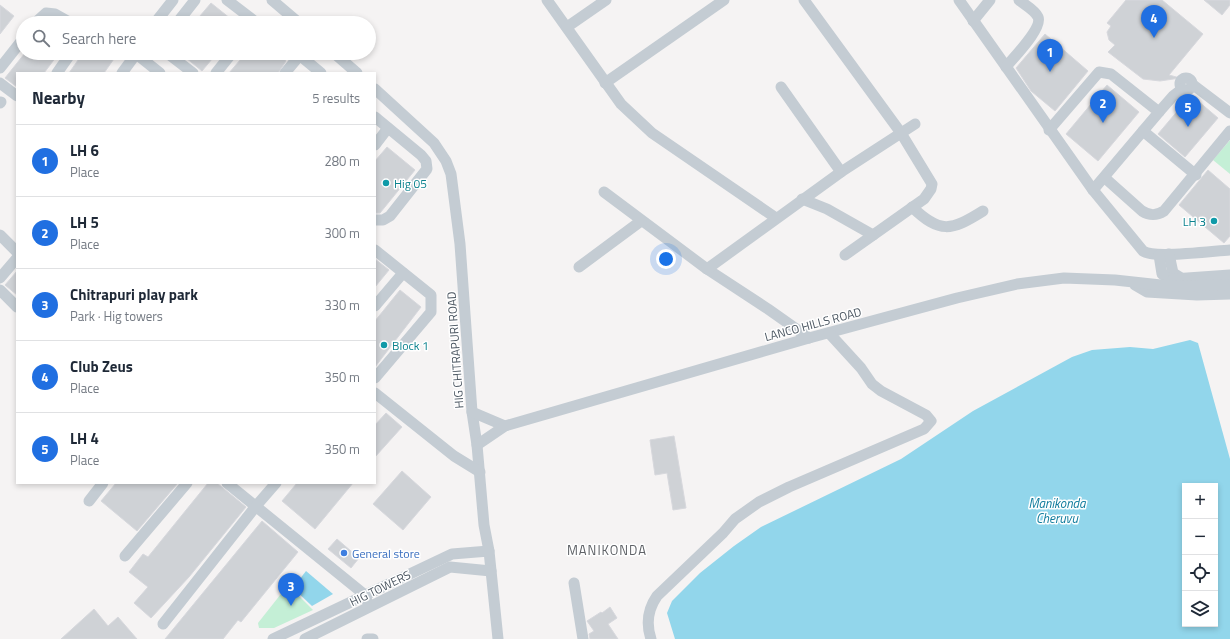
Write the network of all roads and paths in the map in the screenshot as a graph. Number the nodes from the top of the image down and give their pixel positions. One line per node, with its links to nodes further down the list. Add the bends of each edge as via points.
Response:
1 (173, 0): 14 (street)
2 (195, 0): 15 (street)
3 (227, 0): 16 (street)
4 (272, 0): 17 (street)
5 (547, 0): 19 (street)
6 (606, 0): 19 (street)
7 (724, 0): 40 (street)
8 (804, 0): 52 (street)
9 (959, 0): 18 (street)
10 (990, 0): 18 (street)
11 (1019, 0): 29 (street, via 1035,13 1038,23 1034,33)
12 (43, 16): 13 (street, via 46,13)
13 (59, 16)
14 (160, 16)
15 (182, 16)
16 (248, 16)
17 (291, 16)
18 (973, 20): 29 (street)
19 (567, 27): 40 (street)
20 (16, 48): 30 (street)
21 (67, 60): 31 (street)
22 (132, 60): 32 (street)
23 (144, 60): 33 (street)
24 (176, 60): 34 (street)
25 (226, 60): 35 (street)
26 (294, 60): 36 (street)
27 (305, 60): 37 (street)
28 (342, 60): 38 (street)
29 (1006, 67): 49 (street)
30 (0, 68)
31 (58, 72)
32 (123, 72)
33 (159, 72)
34 (192, 72)
35 (217, 72)
36 (286, 72)
37 (320, 72)
38 (356, 72)
39 (0, 83): 43 (street)
40 (605, 83): 62 (street, via 621,104 652,133)
41 (781, 87): 54 (street)
42 (376, 90): 91 (street, HIG CHITRAPURI ROAD, via 434,143 446,160 451,174 460,244)
43 (16, 95)
44 (1159, 112): 45 (street, via 1173,96 1187,86); 49 (street, via 1111,74 1099,72); 50 (street)
45 (1230, 114)
46 (376, 118): 48 (street)
47 (915, 124): 52 (street)
48 (388, 128): 53 (street); 63 (street, via 421,155 426,161 427,169 390,216)
49 (1049, 130): 57 (street)
50 (1143, 131): 55 (street); 56 (street)
51 (1230, 131): 55 (street)
52 (901, 133): 54 (street); 60 (street, via 932,184 929,193)
53 (376, 143)
54 (841, 172): 59 (street)
55 (1196, 175): 56 (street, via 1164,211 1149,215)
56 (1105, 178): 57 (street)
57 (1093, 190): 70 (street, via 1143,251)
58 (604, 192): 64 (street)
59 (802, 199): 62 (street); 66 (street, via 827,209)
60 (912, 207): 61 (street, via 924,219 941,228); 66 (street)
61 (983, 211)
62 (776, 218): 74 (street)
63 (376, 220)
64 (641, 221): 73 (street); 74 (street)
65 (0, 235): 68 (street)
66 (873, 235): 71 (street)
67 (1230, 250): 70 (street)
68 (16, 251)
69 (376, 251): 75 (street)
70 (1164, 254): 78 (street, via 1173,273); 79 (street, via 1162,274)
71 (845, 255)
72 (16, 259): 77 (street)
73 (580, 267)
74 (707, 269): 88 (street)
75 (403, 272): 85 (street); 89 (street, via 431,295 431,312)
76 (1230, 275): 78 (street)
77 (0, 278)
78 (1181, 278): 79 (street)
79 (1169, 279): 80 (street)
80 (1153, 280)
81 (1133, 283): 82 (street, via 1170,286); 84 (street, via 1147,292); 87 (street, LANCO HILLS ROAD, via 1064,278 1040,280 957,298)
82 (1230, 285)
83 (0, 290): 86 (street)
84 (1230, 294)
85 (376, 305)
86 (16, 306)
87 (829, 333): 88 (street, LANCO HILLS ROAD); 114 (street, via 872,384 880,391 926,415 931,421 930,424 924,429 789,487 740,514 657,596 650,606 648,620)
88 (808, 338): 92 (street, LANCO HILLS ROAD)
89 (376, 377)
90 (376, 394): 94 (street, via 454,456)
91 (472, 412): 92 (street); 93 (street, HIG CHITRAPURI ROAD)
92 (506, 426): 93 (street, LANCO HILLS ROAD)
93 (477, 445): 94 (street, HIG CHITRAPURI ROAD)
94 (480, 472): 101 (street, HIG CHITRAPURI ROAD, via 484,525)
95 (102, 484): 99 (street)
96 (186, 484): 102 (street)
97 (229, 484): 100 (street)
98 (275, 484): 100 (street)
99 (89, 501)
100 (256, 506): 105 (street); 107 (street)
101 (489, 551): 103 (street, HIG CHITRAPURI ROAD); 105 (street, via 452,554)
102 (125, 556)
103 (491, 570): 106 (street, HIG TOWERS, via 450,568); 112 (street, HIG CHITRAPURI ROAD)
104 (574, 583): 113 (street)
105 (365, 595): 106 (street); 108 (street)
106 (370, 607): 109 (street, HIG TOWERS)
107 (163, 624)
108 (273, 639)
109 (305, 639)
110 (367, 639): 111 (street)
111 (373, 639)
112 (498, 639)
113 (583, 639)
114 (651, 639)

